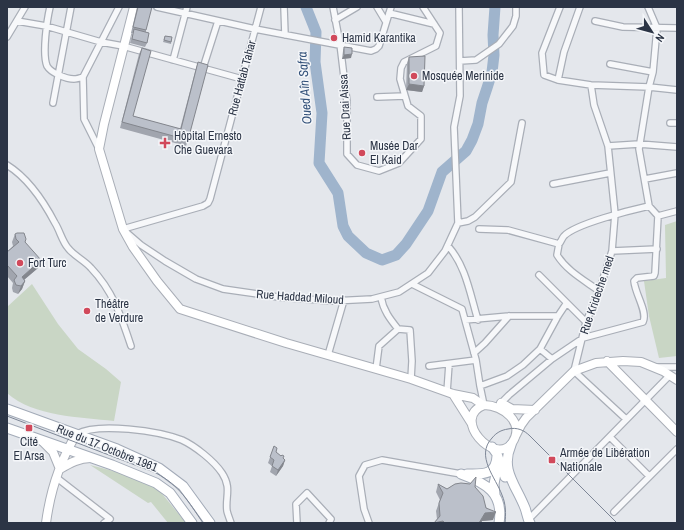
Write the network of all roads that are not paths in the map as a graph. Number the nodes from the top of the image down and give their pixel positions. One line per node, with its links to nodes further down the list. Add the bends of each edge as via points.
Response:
1 (25, 7): 24 (street)
2 (50, 7): 27 (street)
3 (71, 7): 31 (street)
4 (119, 7): 34 (street)
5 (134, 7): 36 (main road)
6 (157, 7): 20 (street)
7 (187, 7): 20 (street)
8 (261, 7): 30 (street, Rue Hattab Tahar)
9 (284, 7): 32 (street)
10 (333, 7): 21 (street)
11 (357, 7): 21 (street)
12 (377, 7): 25 (street)
13 (424, 7): 26 (street, Rue Drai Aissa)
14 (459, 7): 38 (street)
15 (516, 7): 38 (street, via 513,26 499,44 476,60)
16 (560, 7): 45 (street, via 542,53 544,75)
17 (580, 7): 45 (street, via 564,52)
18 (648, 7): 28 (street)
19 (390, 10): 25 (street); 26 (street)
20 (185, 14): 22 (street); 37 (street)
21 (335, 20): 35 (street)
22 (218, 21): 30 (street); 40 (street)
23 (595, 21): 28 (street, via 623,27)
24 (16, 22): 27 (street); 33 (street)
25 (386, 22): 35 (street, via 376,49 371,51)
26 (434, 24): 49 (street, Rue Drai Aissa, via 440,33 436,46 404,62 401,68 400,78)
27 (46, 26): 31 (street); 42 (street, via 47,67)
28 (657, 28): 29 (street); 41 (street)
29 (677, 28)
30 (255, 29): 32 (street); 44 (street, Rue Hattab Tahar)
31 (66, 31): 34 (street); 42 (street)
32 (285, 35): 35 (street)
33 (7, 37)
34 (102, 42): 36 (street); 43 (street)
35 (336, 44): 49 (street, Rue Drai Aissa, via 347,102 347,154 357,165 379,171 399,163 421,139 421,116 408,106)
36 (123, 46): 37 (street); 58 (main road)
37 (173, 60): 40 (street)
38 (460, 61): 68 (street, Rue Haddad Miloud, via 460,96 454,127)
39 (610, 64): 41 (street)
40 (203, 68): 44 (street)
41 (653, 72): 47 (street)
42 (58, 75): 43 (street, via 73,79); 51 (street)
43 (83, 77): 58 (street, via 84,119)
44 (242, 79): 69 (street, Rue Hattab Tahar, via 208,203)
45 (558, 80): 46 (street)
46 (591, 85): 47 (street); 56 (street, Rue Krideche med, via 594,105)
47 (649, 87): 48 (street); 55 (street)
48 (677, 90)
49 (405, 96): 50 (street)
50 (377, 97)
51 (53, 103)
52 (522, 123): 68 (street, via 511,182 475,217)
53 (670, 123): 54 (street)
54 (677, 123)
55 (640, 144): 56 (street); 57 (street); 62 (street)
56 (608, 146): 60 (street, Rue Krideche med)
57 (677, 147)
58 (99, 149): 69 (main road)
59 (7, 165): 88 (street, via 33,189 54,221 67,248 91,267 114,299)
60 (610, 173): 63 (street); 66 (street, Rue Krideche med)
61 (677, 173): 62 (street)
62 (645, 179): 64 (street)
63 (553, 184)
64 (649, 206): 66 (street); 67 (street)
65 (677, 211): 67 (street)
66 (615, 214): 71 (street, via 575,229 564,236); 74 (street, Rue Krideche med)
67 (658, 216): 73 (street)
68 (458, 223): 72 (street, Rue Haddad Miloud)
69 (123, 229): 79 (street, Rue Haddad Miloud, via 165,261 223,289 278,297); 91 (main road, via 157,281 180,309)
70 (479, 229): 71 (street, via 508,230)
71 (559, 244): 77 (street, via 556,255 561,262)
72 (448, 246): 76 (street, Rue Haddad Miloud, via 428,273); 84 (street, via 465,274)
73 (657, 249): 74 (street); 87 (street, via 654,276 637,278 634,281 645,315 643,322)
74 (612, 251): 77 (street, Rue Krideche med)
75 (538, 275): 80 (street)
76 (412, 284): 78 (street, Rue Haddad Miloud, via 399,292); 83 (street, via 462,309)
77 (599, 291): 85 (street, Rue Krideche med)
78 (381, 297): 79 (street, Rue Haddad Miloud); 86 (street, via 382,304)
79 (344, 300): 91 (street)
80 (566, 304): 82 (street); 85 (street)
81 (509, 316): 82 (street); 84 (street); 90 (street)
82 (558, 316): 89 (street)
83 (465, 320): 84 (street); 90 (street)
84 (478, 320)
85 (586, 322): 87 (street, Rue Krideche med)
86 (398, 329): 99 (street, via 379,346); 102 (street, via 410,330)
87 (583, 338): 92 (street); 100 (street, Rue Krideche med)
88 (131, 346)
89 (540, 349): 92 (street); 103 (street, via 512,374)
90 (474, 353): 93 (street)
91 (328, 355): 99 (main road)
92 (552, 359): 107 (street)
93 (476, 360): 95 (street); 103 (street)
94 (607, 361): 98 (main road, via 641,362); 100 (main road); 105 (main road)
95 (449, 364): 96 (street); 104 (street)
96 (429, 366)
97 (677, 366): 98 (street)
98 (654, 367): 101 (main road)
99 (376, 369): 102 (main road)
100 (574, 371): 109 (main road); 111 (street)
101 (674, 378): 105 (street)
102 (411, 379): 104 (main road)
103 (480, 386): 106 (street)
104 (450, 393): 106 (main road, via 473,398); 112 (main road)
105 (646, 400): 111 (street); 114 (main road)
106 (484, 405): 107 (main road); 112 (main road, via 474,413)
107 (499, 405): 109 (main road, via 512,409); 110 (main road)
108 (7, 409): 115 (main road, Rue du 17 Octobre 1961)
109 (534, 410): 110 (main road, via 521,416); 116 (main road)
110 (508, 414): 116 (main road, via 517,428)
111 (626, 419): 117 (street)
112 (472, 424): 122 (main road, via 478,437)
113 (7, 428): 118 (main road, Rue du 17 Octobre 1961)
114 (677, 432)
115 (76, 435): 121 (main road); 134 (main road, Rue du 17 Octobre 1961, via 117,449 164,471 183,486); 135 (street, via 83,431 106,428 143,431 182,440 203,453 222,473 229,490 227,511)
116 (516, 435): 119 (main road)
117 (610, 437): 126 (street); 130 (street)
118 (42, 441): 121 (main road, Rue du 17 Octobre 1961); 124 (main road, via 53,452)
119 (511, 445): 122 (main road); 130 (main road, via 506,456 506,466 526,509)
120 (677, 449): 126 (street)
121 (68, 450): 123 (main road, Rue du 17 Octobre 1961); 124 (main road)
122 (496, 454): 125 (main road, via 494,467 487,473); 128 (main road); 130 (main road, via 521,512)
123 (91, 458): 124 (main road, via 73,461); 133 (main road, Rue du 17 Octobre 1961, via 156,483 173,496)
124 (60, 469): 127 (main road)
125 (461, 474): 128 (main road, via 485,485); 138 (street, via 382,460 365,465 359,476 360,491)
126 (649, 476): 129 (street)
127 (57, 478): 131 (main road); 132 (street, via 110,519)
128 (495, 495): 139 (main road, via 500,506)
129 (614, 512)
130 (528, 522)
131 (46, 523)
132 (104, 523)
133 (192, 523)
134 (210, 523)
135 (231, 523)
136 (298, 523): 137 (street, via 296,504 307,493 332,519)
137 (328, 523)
138 (369, 523)
139 (499, 523)

